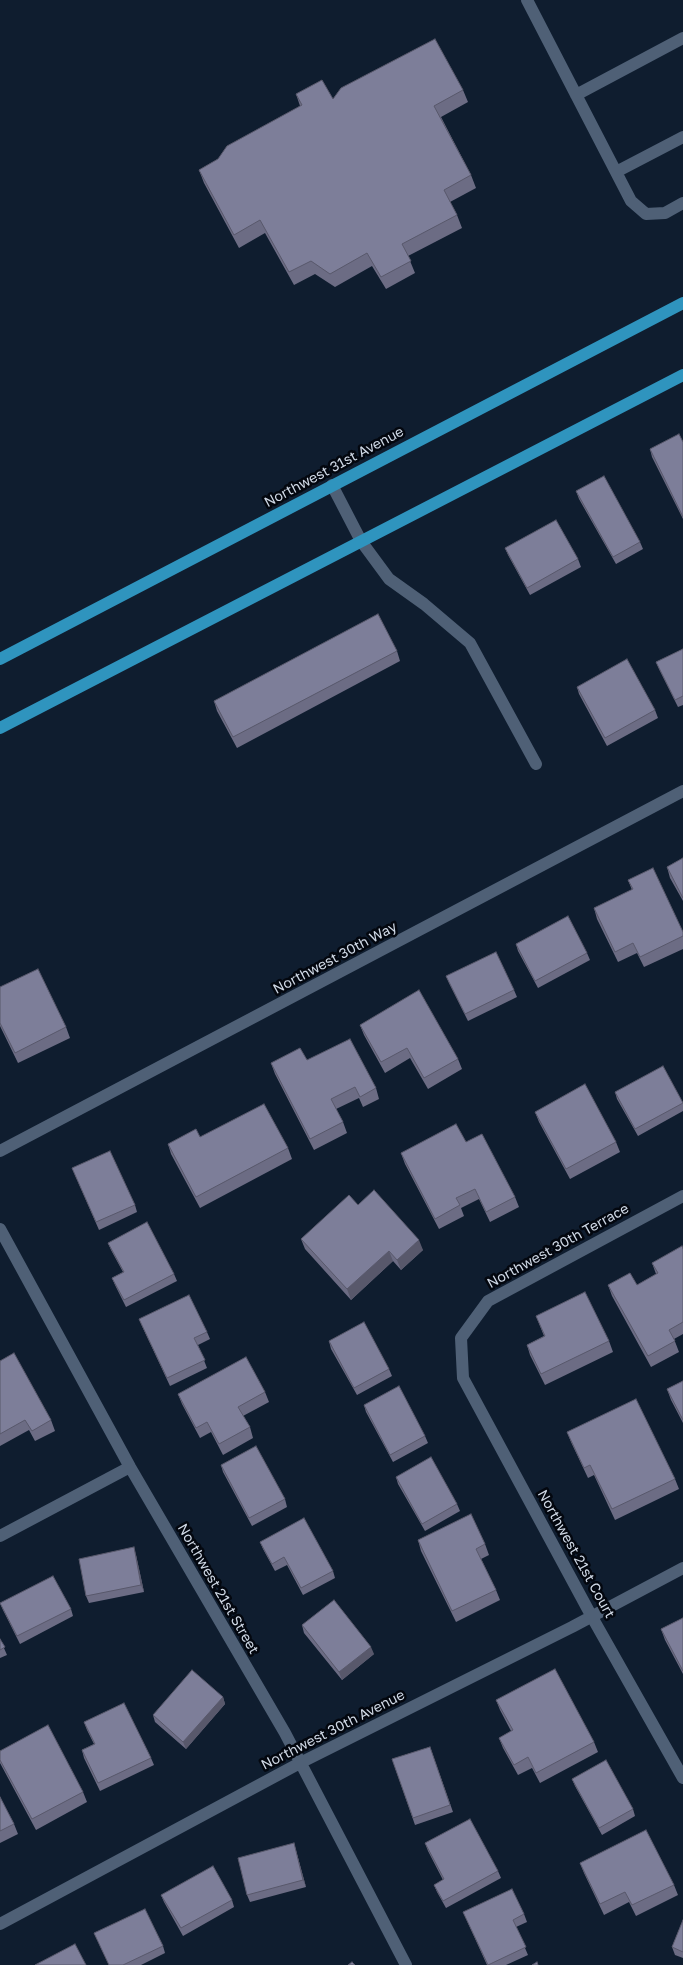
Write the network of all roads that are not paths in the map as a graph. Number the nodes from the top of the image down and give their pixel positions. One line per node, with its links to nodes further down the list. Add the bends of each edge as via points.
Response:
1 (527, 0): 3 (street)
2 (683, 38): 3 (street)
3 (576, 95): 5 (street)
4 (683, 136): 5 (street)
5 (616, 172): 6 (street, via 631,201 646,214 665,213)
6 (683, 203)
7 (683, 304): 9 (main road, Northwest 31st Avenue)
8 (683, 375): 10 (main road)
9 (332, 485): 10 (street); 11 (main road, Northwest 31st Avenue)
10 (361, 541): 12 (main road); 13 (street, via 389,579 470,643)
11 (0, 658)
12 (0, 728)
13 (536, 764)
14 (683, 791): 15 (street, Northwest 30th Way)
15 (0, 1151)
16 (683, 1196): 18 (street, Northwest 30th Terrace, via 488,1301)
17 (0, 1230): 19 (street, Northwest 21st Street)
18 (461, 1338): 22 (street, Northwest 21st Court, via 463,1378)
19 (130, 1467): 20 (street); 23 (street, Northwest 21st Street)
20 (0, 1536)
21 (683, 1568): 22 (street, Northwest 30th Avenue)
22 (592, 1616): 23 (street, Northwest 30th Avenue); 24 (street, Northwest 21st Court)
23 (300, 1762): 25 (street, Northwest 30th Avenue); 26 (street, Northwest 21st Street)
24 (683, 1778)
25 (0, 1924)
26 (406, 1965)

